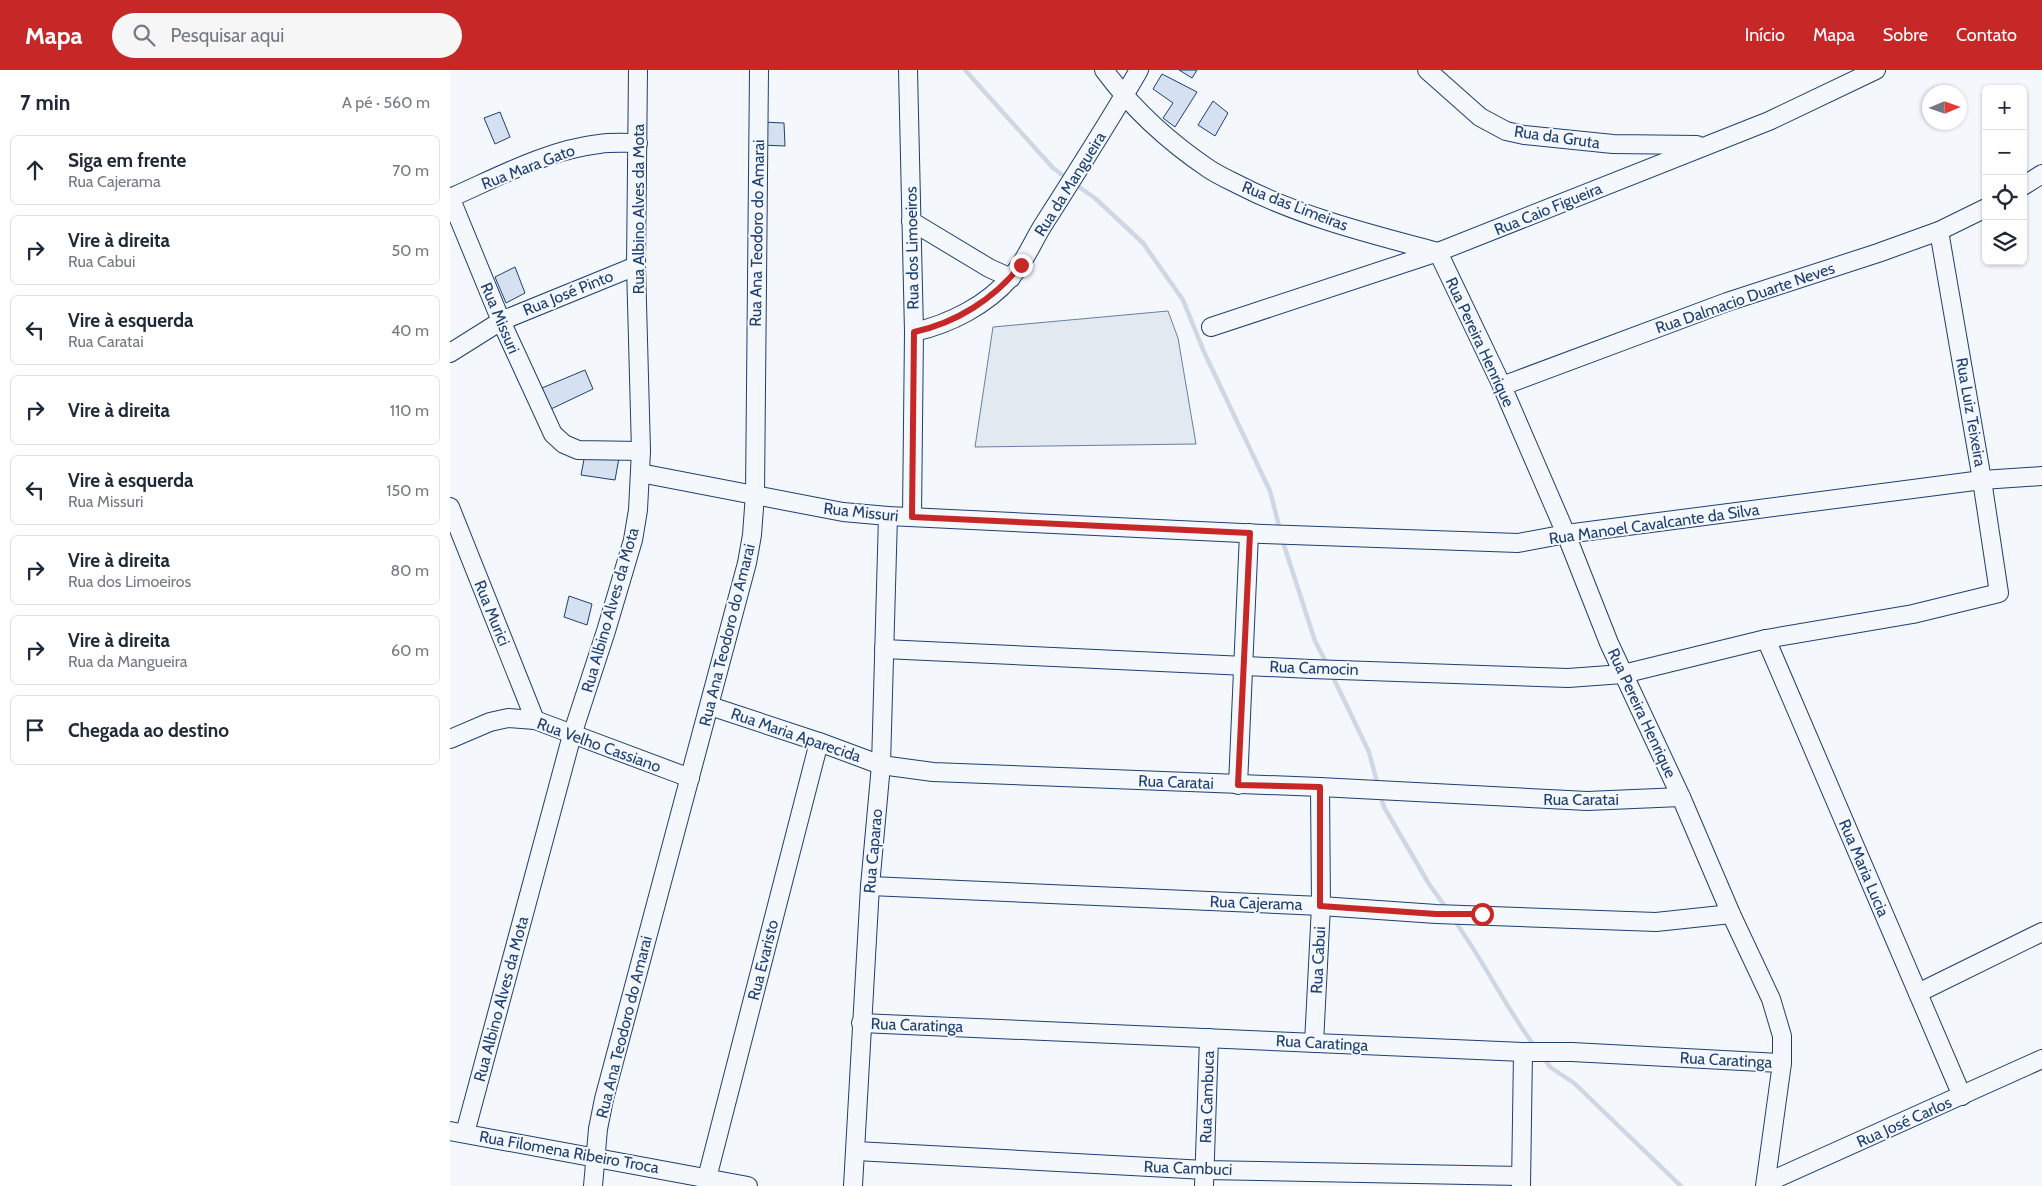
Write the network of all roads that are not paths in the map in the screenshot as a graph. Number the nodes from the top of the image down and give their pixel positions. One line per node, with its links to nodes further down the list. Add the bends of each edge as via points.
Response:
1 (638, 70): 9 (street, Rua Albino Alves da Mota)
2 (759, 70): 29 (street, Rua Ana Teodoro do Amarai)
3 (908, 70): 15 (street, Rua dos Limoeiros)
4 (1104, 70): 8 (street, Rua das Limeiras)
5 (1139, 70): 8 (street, Rua da Mangueira)
6 (1427, 70): 10 (street, Rua da Gruta, via 1480,117 1524,135 1613,144)
7 (1876, 70): 10 (street, Rua Caio Figueira, via 1769,121)
8 (1123, 97): 17 (street, Rua das Limeiras, via 1209,170 1259,195 1363,232); 19 (street, Rua da Mangueira)
9 (638, 143): 13 (street, Rua Mara Gato, via 600,143 570,149); 18 (street, Rua Albino Alves da Mota)
10 (1707, 145): 17 (street, Rua Caio Figueira)
11 (2042, 174): 12 (street)
12 (2027, 183)
13 (450, 198): 20 (street, Rua Missuri)
14 (1982, 210): 16 (street, Rua Dalmacio Duarte Neves)
15 (911, 221): 19 (street); 22 (street, Rua dos Limoeiros)
16 (1939, 231): 24 (street, Rua Dalmacio Duarte Neves, via 1727,302); 28 (street, Rua Luiz Teixeira)
17 (1438, 252): 21 (street, Rua Caio Figueira); 24 (street, Rua Pereira Henrique)
18 (636, 266): 20 (street, Rua José Pinto); 25 (street, Rua Albino Alves da Mota)
19 (1011, 278): 22 (street, Rua da Mangueira, via 978,305 953,319)
20 (500, 321): 23 (street, Rua José Pinto); 25 (street, Rua Missuri, via 553,434 578,450)
21 (1211, 327)
22 (914, 332): 32 (street, Rua dos Limoeiros)
23 (450, 353)
24 (1502, 386): 34 (street, Rua Pereira Henrique)
25 (642, 451): 26 (street, Rua Albino Alves da Mota)
26 (640, 473): 29 (street, Rua Missuri); 42 (street, Rua Albino Alves da Mota, via 633,540)
27 (2042, 476): 28 (street, Rua Manoel Cavalcante da Silva)
28 (1982, 480): 34 (street, Rua Manoel Cavalcante da Silva); 35 (street, Rua Luiz Teixeira)
29 (755, 494): 31 (street, Rua Missuri, via 834,510); 40 (street, Rua Ana Teodoro do Amarai, via 752,535)
30 (450, 507): 41 (street, Rua Murici)
31 (888, 516): 32 (street, Rua Missuri); 37 (street, Rua Caparao)
32 (912, 517): 33 (street, Rua Missuri)
33 (1256, 534): 34 (street, Rua Manoel Cavalcante da Silva, via 1518,543); 38 (street)
34 (1566, 534): 39 (street, Rua Pereira Henrique)
35 (1999, 593): 36 (street, Rua Camocin, via 1913,614)
36 (1766, 639): 39 (street, Rua Camocin); 54 (street, Rua Maria Lucia)
37 (884, 649): 38 (street, Rua Camocin); 45 (street, Rua Caparao)
38 (1242, 666): 39 (street, Rua Camocin, via 1568,678); 47 (street)
39 (1623, 674): 49 (street, Rua Pereira Henrique)
40 (710, 706): 44 (street, Rua Maria Aparecida); 46 (street, Rua Ana Teodoro do Amarai)
41 (534, 720): 42 (street, Rua Velho Cassiano); 43 (street, Rua Velho Cassiano, via 508,718)
42 (572, 735): 46 (street, Rua Velho Cassiano); 62 (street, Rua Albino Alves da Mota)
43 (450, 738)
44 (819, 742): 45 (street, Rua Maria Aparecida); 65 (street, Rua Evaristo)
45 (881, 765): 47 (street, Rua Caratai, via 933,772); 50 (street, Rua Caparao)
46 (690, 778): 64 (street, Rua Ana Teodoro do Amarai, via 604,1099)
47 (1238, 785): 48 (street, Rua Caratai)
48 (1320, 787): 49 (street, Rua Caratai, via 1587,801); 51 (street, Rua Cabui)
49 (1681, 797): 52 (street, Rua Pereira Henrique)
50 (870, 886): 51 (street, Rua Cajerama); 55 (street, Rua Caparao)
51 (1320, 906): 52 (street, Rua Cajerama, via 1656,922); 57 (street, Rua Cabui)
52 (1731, 914): 60 (street, Rua Pereira Henrique, via 1771,999 1782,1036)
53 (2042, 932): 54 (street)
54 (1918, 993): 61 (street, Rua Maria Lucia)
55 (862, 1023): 56 (street, Rua Caratinga); 63 (street, Rua Caparao)
56 (1209, 1038): 57 (street, Rua Caratinga); 66 (street, Rua Cambuca)
57 (1314, 1043): 58 (street, Rua Caratinga)
58 (1525, 1052): 60 (street, Rua Caratinga); 67 (street, Rua Cambuci)
59 (2042, 1060): 61 (street, Rua José Carlos)
60 (1782, 1062): 68 (street, Rua Pereira Henrique)
61 (1962, 1096): 68 (street, Rua José Carlos)
62 (457, 1132): 64 (street, Rua Filomena Ribeiro Troca)
63 (856, 1151): 66 (street, Rua Cambuci); 71 (street, Rua Caparao)
64 (595, 1157): 65 (street, Rua Filomena Ribeiro Troca); 69 (street, Rua Ana Teodoro do Amarai)
65 (707, 1178): 70 (street, Rua Filomena Ribeiro Troca)
66 (1204, 1178): 67 (street, Rua Cambuci)
67 (1521, 1181)
68 (1765, 1184)
69 (593, 1186)
70 (748, 1186)
71 (853, 1186)

